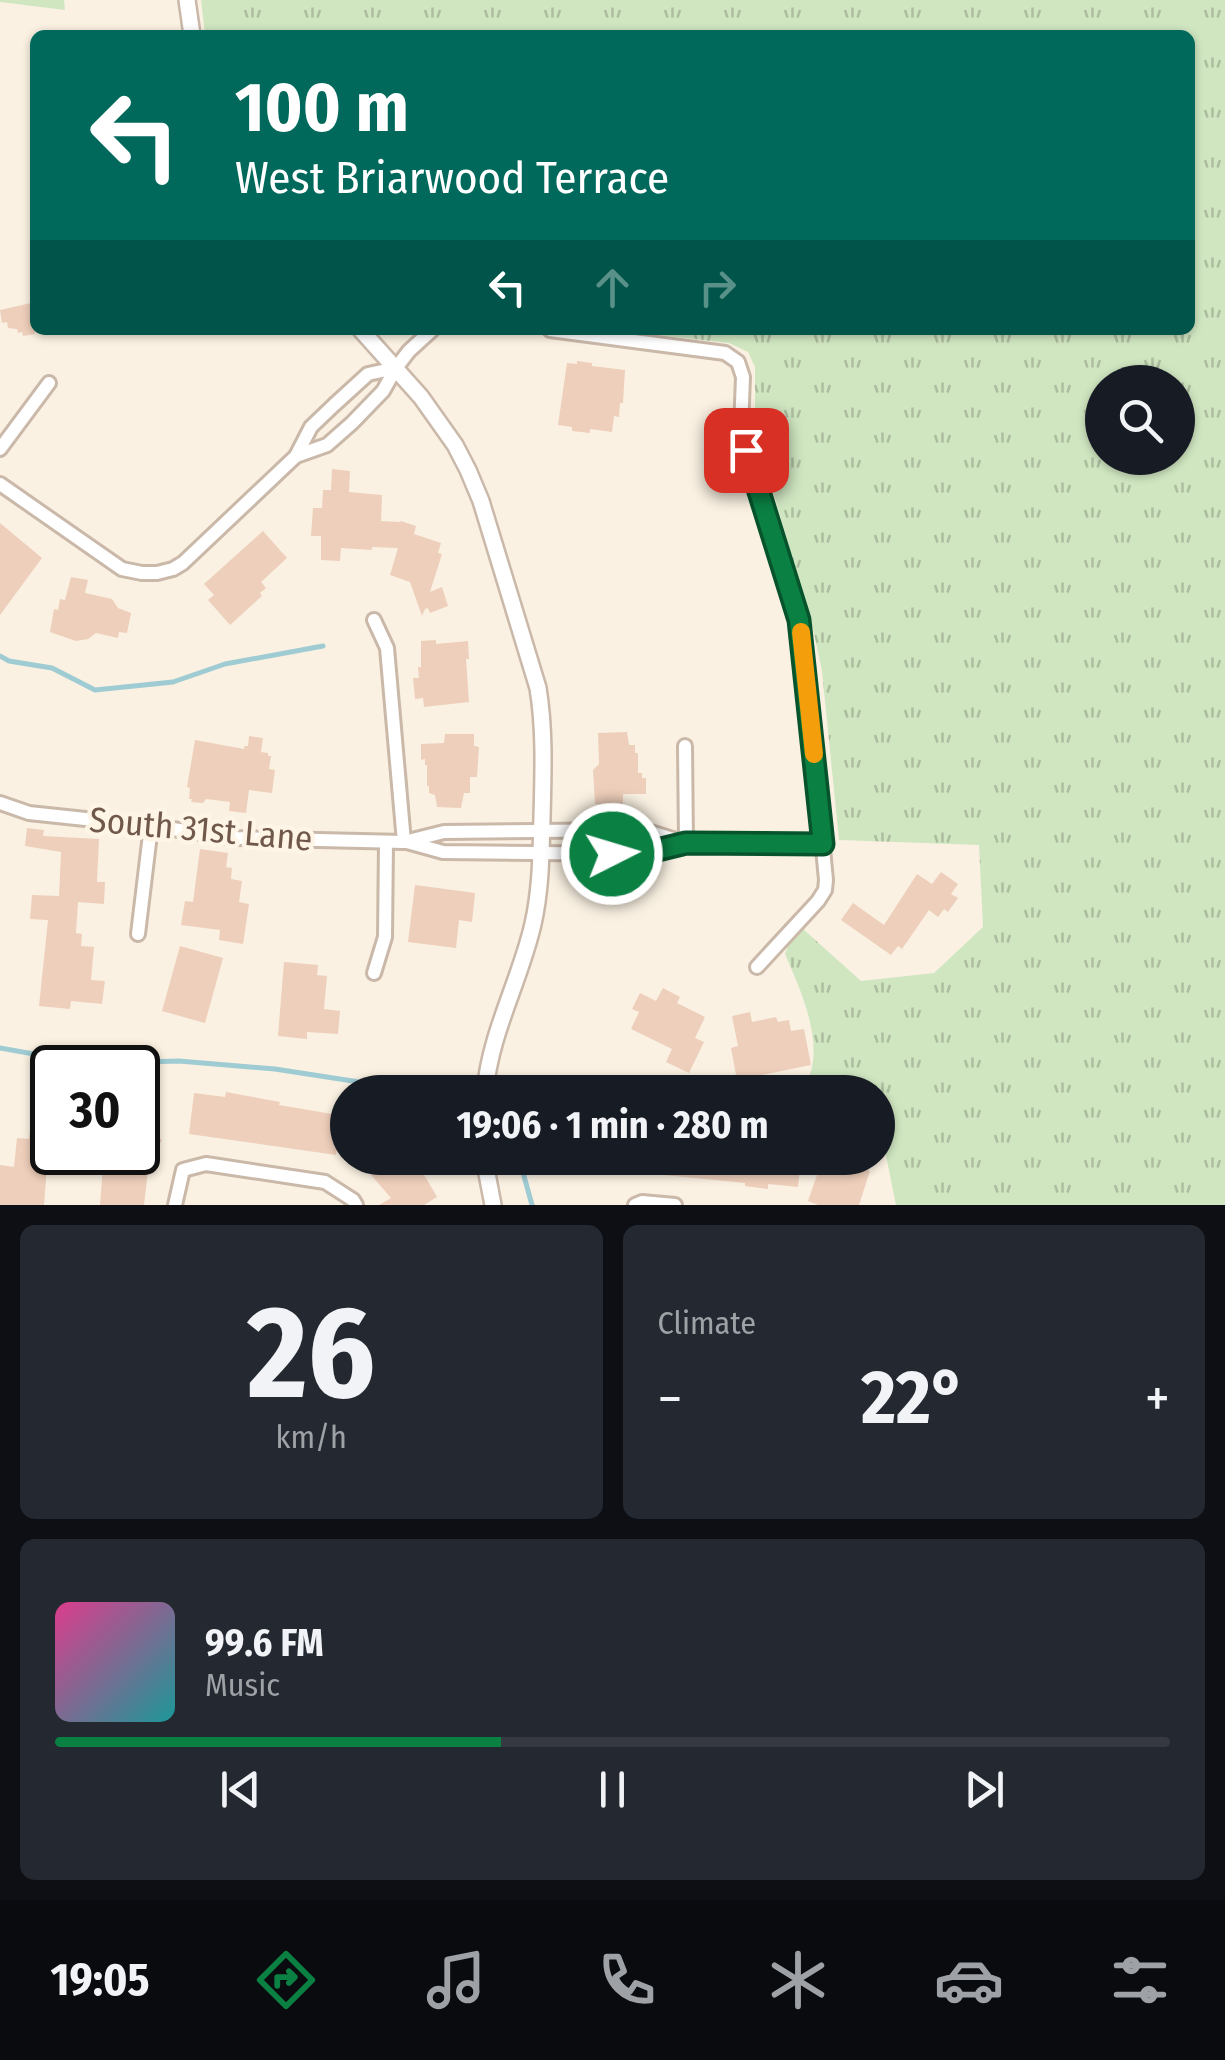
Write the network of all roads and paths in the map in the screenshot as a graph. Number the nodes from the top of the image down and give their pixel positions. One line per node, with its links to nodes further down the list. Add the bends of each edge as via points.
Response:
1 (187, 0): 2 (street)
2 (191, 30)
3 (366, 335): 6 (street)
4 (427, 335): 6 (street)
5 (588, 335): 21 (street, via 725,353 738,362 744,377 741,429 803,640)
6 (396, 368): 9 (street, via 384,391 327,445); 9 (street, via 368,374 311,428); 15 (street, via 456,445 482,500 538,688)
7 (50, 383): 8 (street)
8 (0, 449)
9 (296, 456): 10 (street, via 193,555 156,574 122,569)
10 (0, 484)
11 (374, 620): 19 (street, via 387,648)
12 (685, 746): 20 (street)
13 (0, 804): 14 (street, South 31st Lane)
14 (151, 826): 18 (street, South 31st Lane, via 237,838); 25 (street)
15 (542, 831): 16 (street, South 31st Lane); 17 (street, South 31st Lane); 23 (street)
16 (612, 831): 20 (street, South 31st Lane, via 644,830); 24 (street)
17 (478, 832): 19 (street, South 31st Lane); 22 (street)
18 (386, 842): 19 (street, South 31st Lane); 27 (street, via 385,937)
19 (404, 842): 22 (street, South 31st Lane)
20 (686, 843): 21 (street, South 31st Lane); 24 (street, South 31st Lane)
21 (823, 844): 26 (street, via 825,890)
22 (478, 852): 23 (street, South 31st Lane)
23 (542, 853): 24 (street, South 31st Lane); 28 (street, via 532,926)
24 (612, 854)
25 (138, 934)
26 (757, 967)
27 (374, 973)
28 (487, 1075)
29 (487, 1175): 32 (street)
30 (355, 1203): 31 (street, via 325,1182 206,1164 183,1170)
31 (175, 1205)
32 (493, 1205)
33 (635, 1205): 34 (street)
34 (675, 1205)

